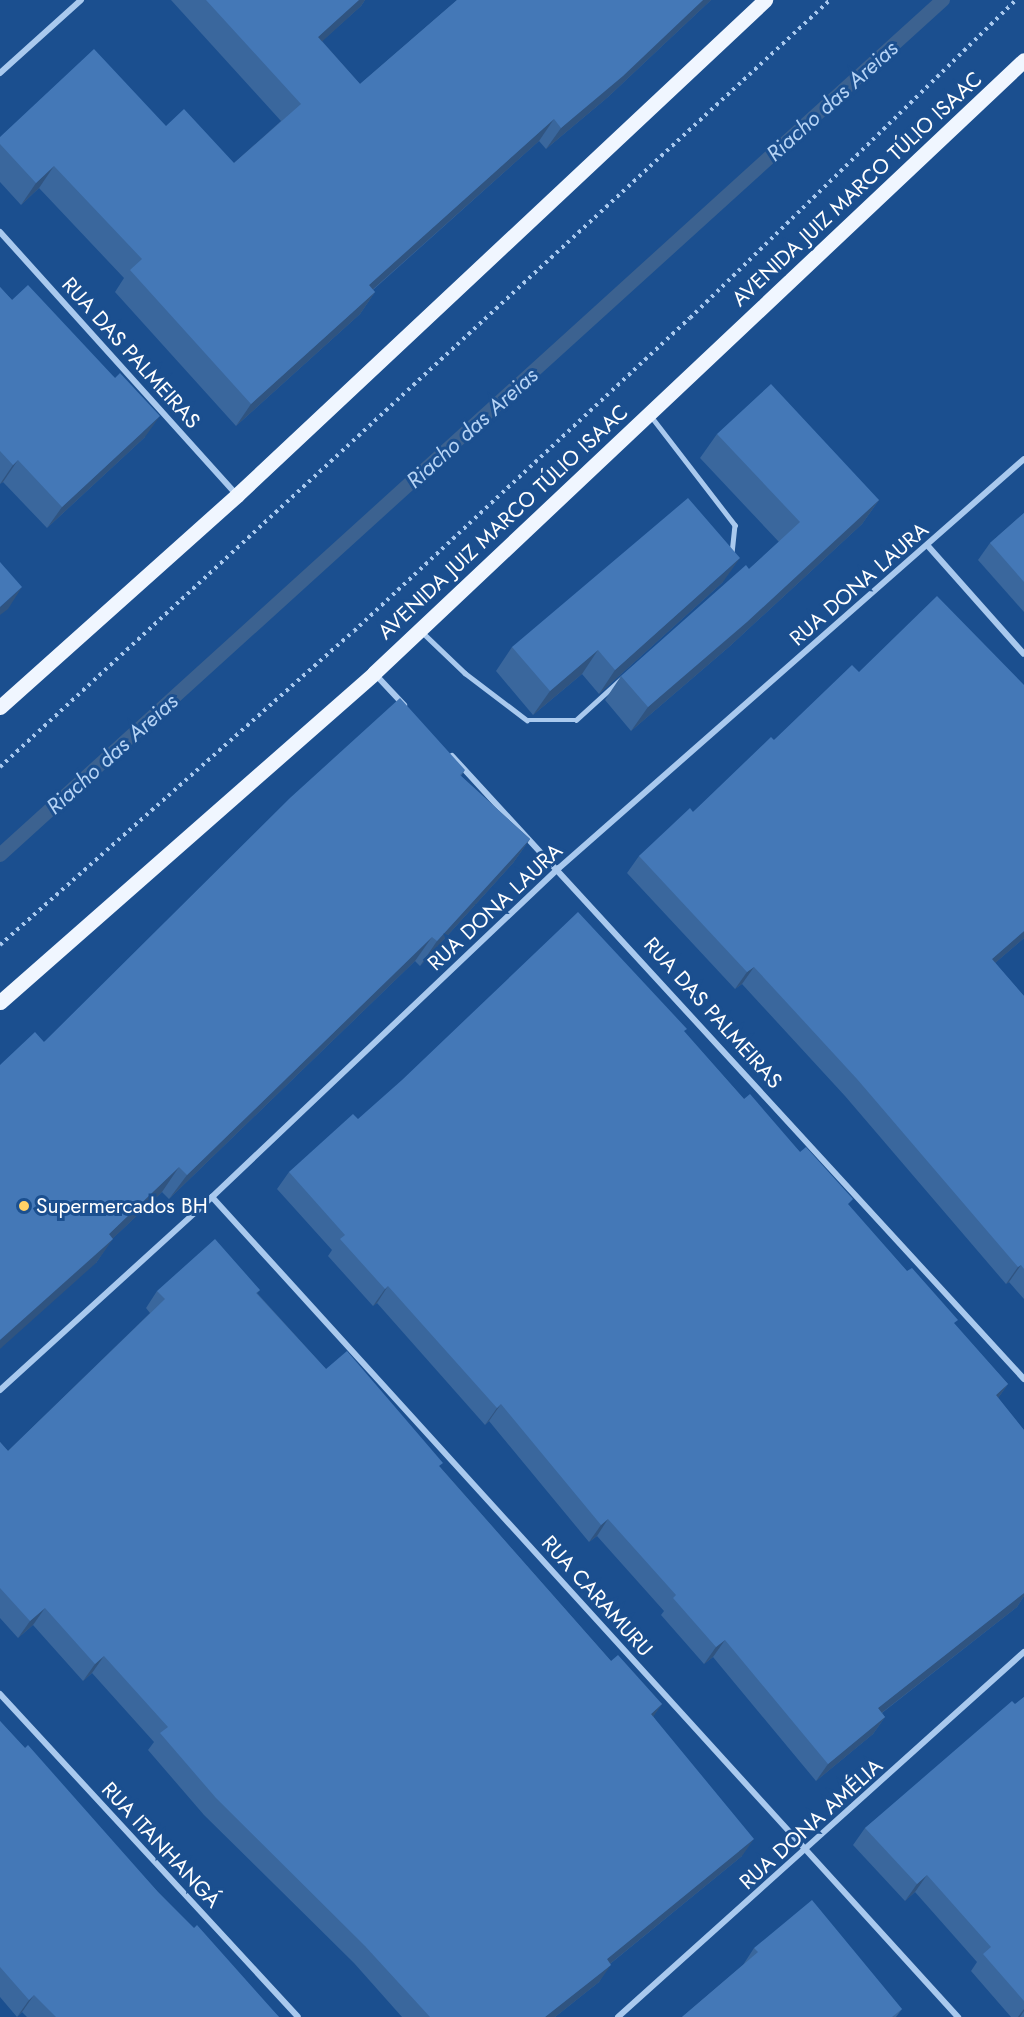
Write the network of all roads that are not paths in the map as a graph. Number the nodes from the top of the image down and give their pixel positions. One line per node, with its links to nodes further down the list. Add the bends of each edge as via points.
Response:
1 (81, 0): 4 (street)
2 (765, 0): 8 (main road)
3 (1024, 60): 6 (main road, AVENIDA JUIZ MARCO TÚLIO ISAAC)
4 (0, 73)
5 (0, 232): 8 (street, RUA DAS PALMEIRAS)
6 (649, 414): 10 (lane, via 735,525); 11 (main road, AVENIDA JUIZ MARCO TÚLIO ISAAC)
7 (1024, 459): 9 (street, RUA DONA LAURA)
8 (237, 495): 15 (main road)
9 (928, 546): 12 (street); 18 (street, RUA DONA LAURA)
10 (732, 559)
11 (419, 629): 13 (main road, AVENIDA JUIZ MARCO TÚLIO ISAAC); 14 (lane, via 465,673 527,720 576,720)
12 (1024, 654)
13 (374, 673): 16 (street); 19 (main road, AVENIDA JUIZ MARCO TÚLIO ISAAC)
14 (625, 674)
15 (0, 707)
16 (414, 716)
17 (447, 750): 18 (street, RUA DAS PALMEIRAS)
18 (559, 868): 20 (street, RUA DONA LAURA); 21 (street, RUA DAS PALMEIRAS)
19 (0, 1002)
20 (212, 1197): 22 (street, RUA DONA LAURA); 25 (street, RUA CARAMURU)
21 (1024, 1378)
22 (0, 1390)
23 (1024, 1652): 25 (street, RUA DONA AMÉLIA)
24 (0, 1694): 26 (street, RUA ITANHANGÁ)
25 (806, 1851): 27 (street, RUA DONA AMÉLIA); 28 (street, RUA CARAMURU)
26 (298, 2017)
27 (618, 2017)
28 (958, 2017)

